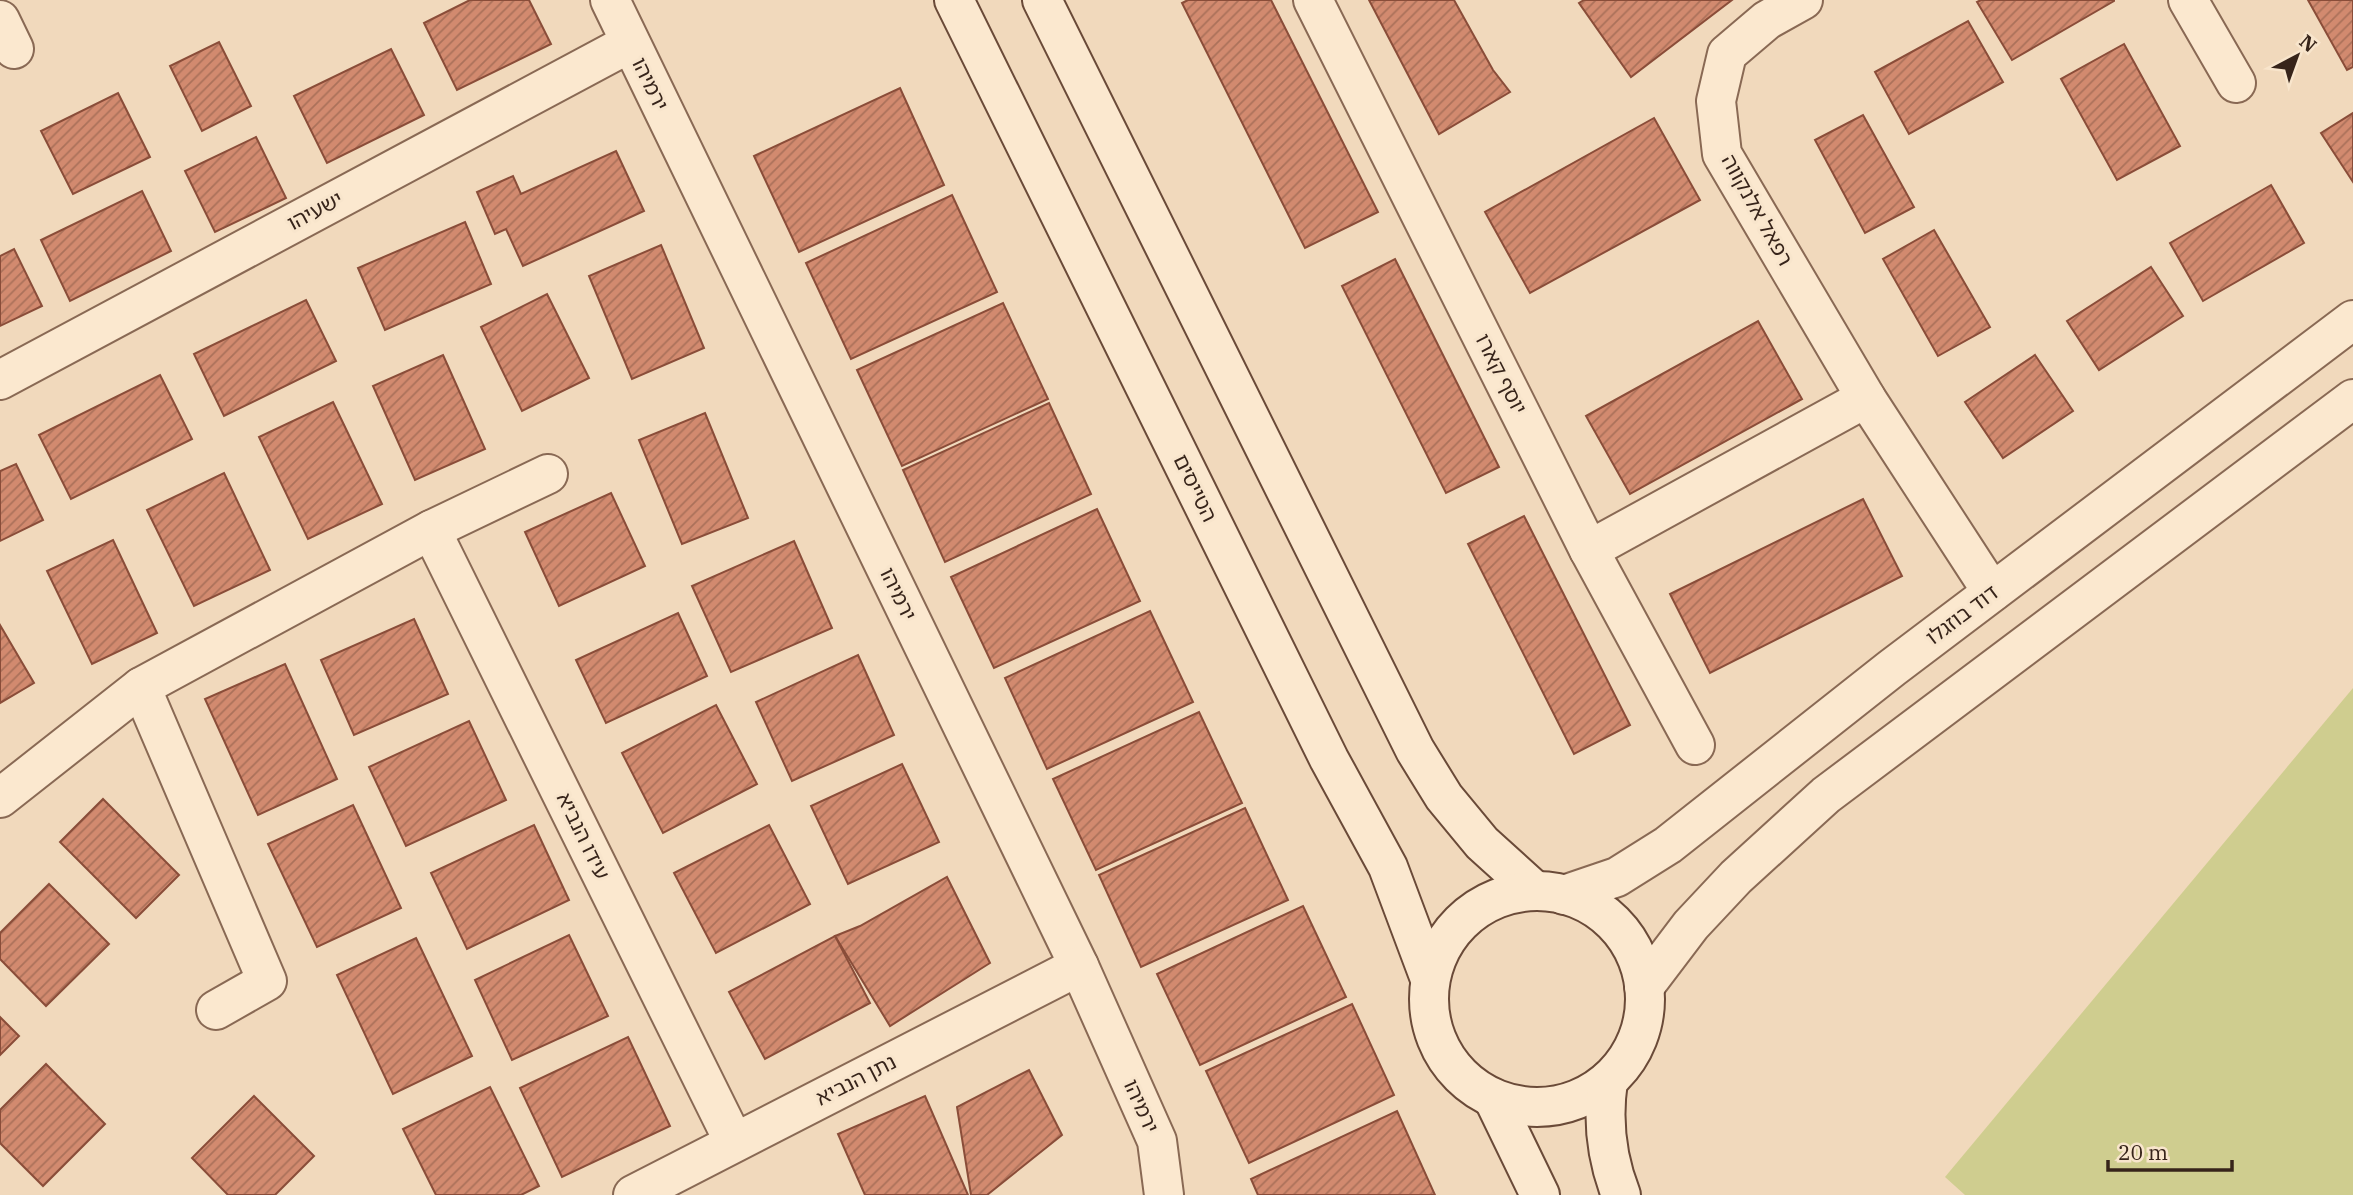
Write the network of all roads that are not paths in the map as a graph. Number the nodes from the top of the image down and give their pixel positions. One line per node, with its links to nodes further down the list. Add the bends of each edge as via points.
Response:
1 (610, 0): 7 (street, ירמיהו)
2 (954, 0): 22 (street, הטייסים, via 1329,759 1388,867)
3 (1042, 0): 20 (street, via 1415,750 1444,797 1482,843)
4 (1313, 0): 15 (street, יוסף קארו)
5 (1803, 0): 11 (street, רפאל אלנקווה, via 1767,20 1727,54 1716,101 1722,154)
6 (2188, 0): 8 (street)
7 (630, 43): 10 (street, ישעיהו); 21 (street, ירמיהו)
8 (2236, 83)
9 (2353, 320): 16 (street, דוד בוזגלו)
10 (0, 380)
11 (1866, 398): 15 (street); 16 (street, רפאל אלנקווה)
12 (2353, 399): 23 (street, via 1826,795 1736,877 1691,925)
13 (548, 474): 14 (street)
14 (431, 530): 17 (street); 27 (street, עידו הנביא)
15 (1589, 550): 18 (street, יוסף קארו)
16 (1992, 592): 20 (street, דוד בוזגלו, via 1668,845 1617,877)
17 (141, 687): 19 (street); 24 (street, via 267,981)
18 (1695, 744)
19 (0, 798)
20 (1550, 893): 22 (street, via 1507,895 1479,908 1457,926 1439,951); 23 (street, via 1589,904 1609,920 1638,962)
21 (1079, 966): 27 (street, נתן הנביא); 29 (street, ירמיהו, via 1157,1141)
22 (1430, 979): 26 (street, via 1430,1015 1441,1049 1463,1078)
23 (1644, 988): 25 (street, via 1637,1039)
24 (216, 1010)
25 (1608, 1081): 26 (street, via 1565,1104 1517,1105); 31 (street, via 1605,1132)
26 (1493, 1098): 30 (street)
27 (734, 1142): 28 (street, נתן הנביא)
28 (633, 1195)
29 (1164, 1195)
30 (1540, 1195)
31 (1621, 1195)

